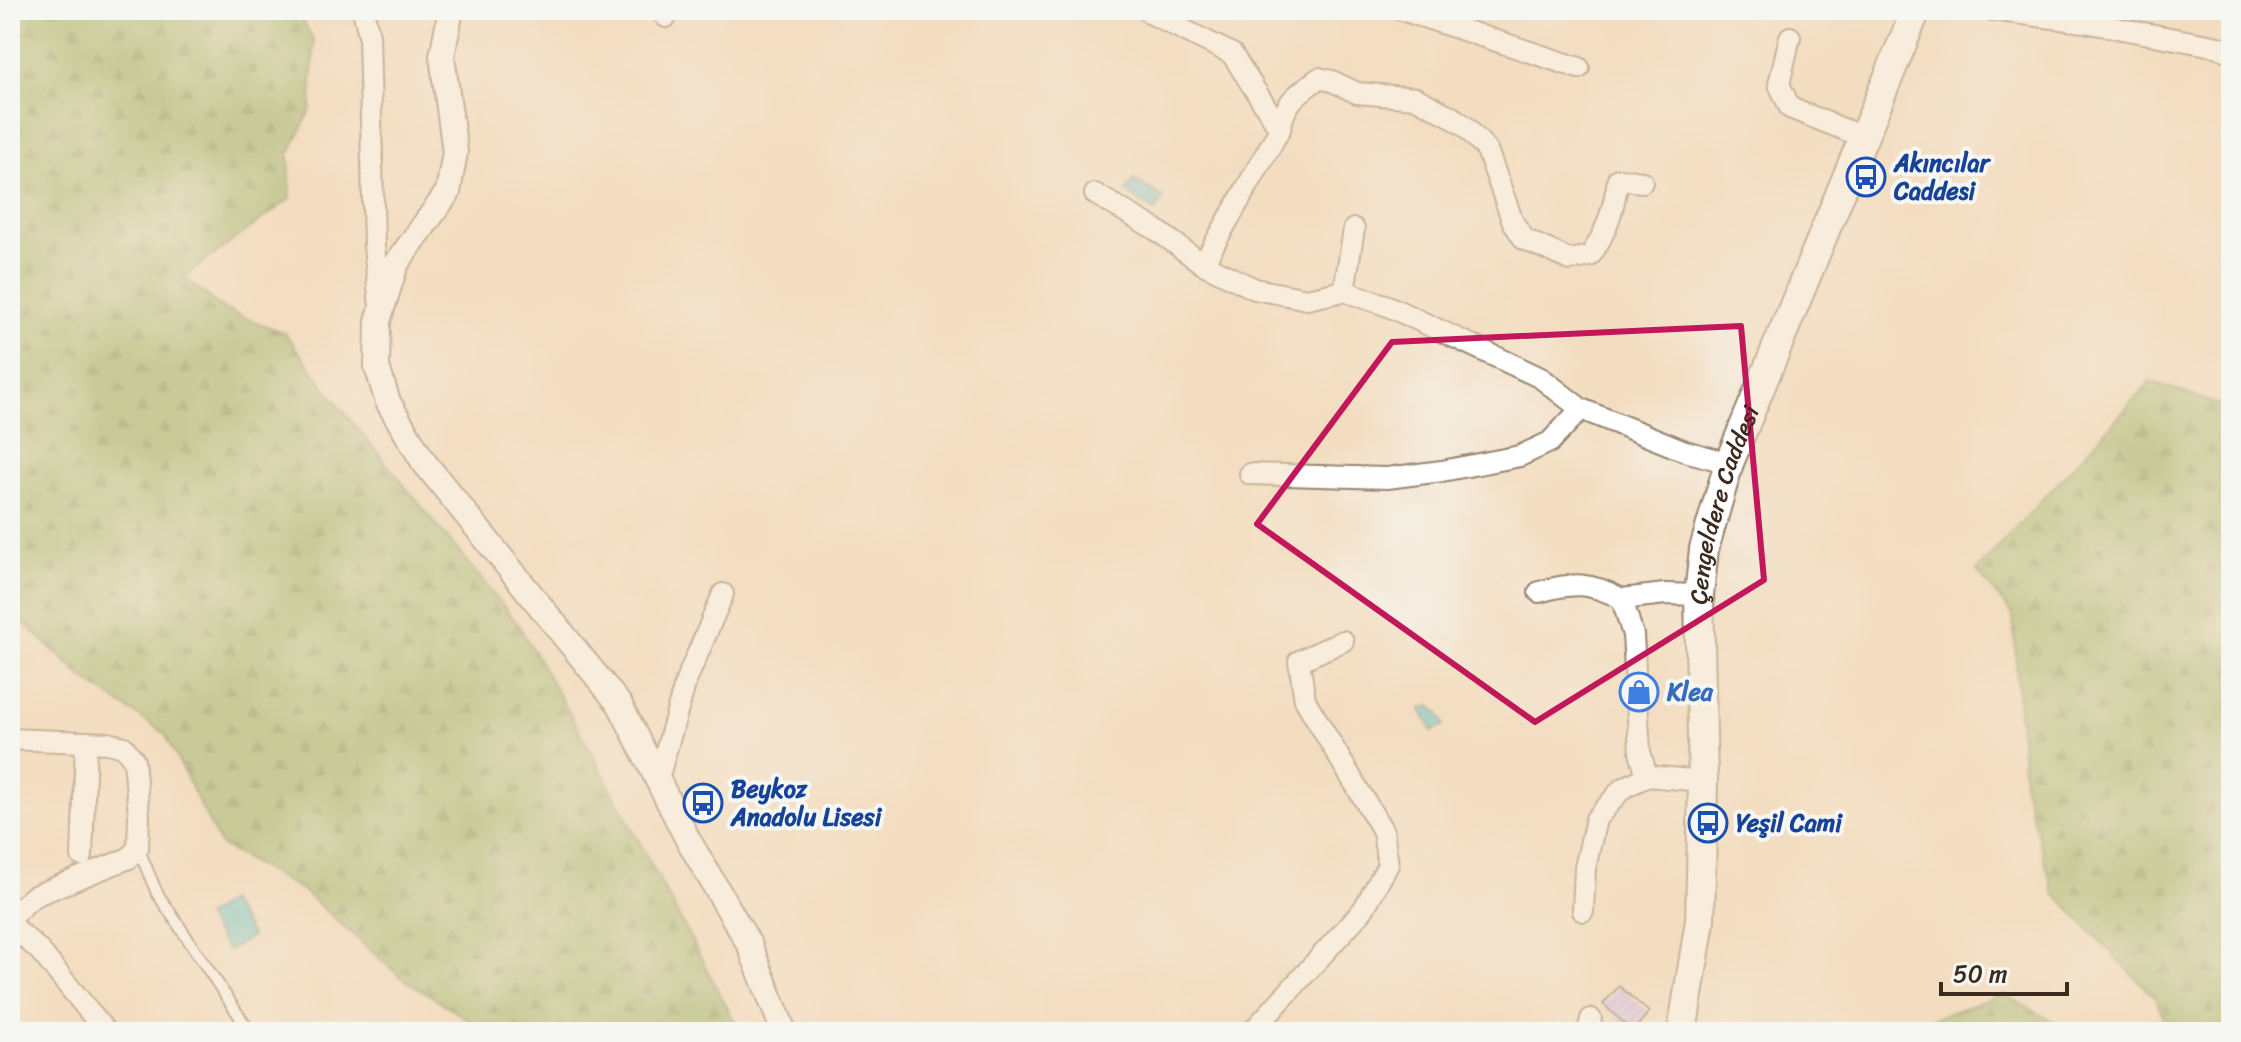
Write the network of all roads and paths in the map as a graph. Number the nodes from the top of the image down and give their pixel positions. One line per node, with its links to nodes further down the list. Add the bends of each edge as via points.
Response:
1 (363, 10): 17 (street, via 369,35 373,233)
2 (451, 10): 17 (street, via 442,56 455,152 448,192 396,264)
3 (1402, 10): 9 (street)
4 (1916, 10): 11 (main road, Çengeldere Caddesi)
5 (1992, 10): 8 (street, via 2084,22)
6 (1150, 13): 10 (street, via 1232,54)
7 (1790, 37): 11 (street, via 1779,84 1790,108)
8 (2231, 53)
9 (1579, 68)
10 (1280, 129): 12 (street, via 1284,109 1319,78 1357,93 1416,98 1466,127 1487,150 1524,239 1570,260 1590,256 1601,239 1618,179); 15 (street)
11 (1863, 137): 19 (main road, Çengeldere Caddesi)
12 (1642, 182)
13 (1095, 194): 15 (street)
14 (1354, 229): 16 (street)
15 (1203, 264): 16 (street, via 1255,289 1307,299)
16 (1344, 291): 18 (street, via 1388,306 1541,378)
17 (381, 311): 29 (street, via 377,367 388,402 423,461 620,705)
18 (1581, 409): 19 (street); 20 (street, via 1550,442 1520,456 1387,478)
19 (1729, 463): 23 (main road, Çengeldere Caddesi, via 1704,549)
20 (1250, 474)
21 (1539, 592): 24 (street, via 1569,583)
22 (723, 594): 29 (street, via 686,681)
23 (1699, 595): 24 (street); 30 (main road, Çengeldere Caddesi)
24 (1622, 599): 28 (street, via 1633,635 1640,752)
25 (1343, 641): 39 (street, via 1299,661 1305,700 1383,831 1388,865 1363,910)
26 (10, 739): 27 (street)
27 (86, 742): 31 (street, via 124,747 134,760); 32 (street)
28 (1647, 776): 30 (street); 33 (street, via 1622,789 1596,819 1585,868)
29 (658, 779): 38 (street, via 749,944)
30 (1703, 781): 40 (main road, Çengeldere Caddesi, via 1700,921)
31 (138, 848): 34 (street, via 129,858 34,896); 37 (lane, via 157,893)
32 (82, 856)
33 (1583, 911)
34 (10, 917)
35 (10, 924): 36 (street, via 40,951)
36 (106, 1032)
37 (250, 1032)
38 (784, 1032)
39 (1252, 1032)
40 (1682, 1032)

